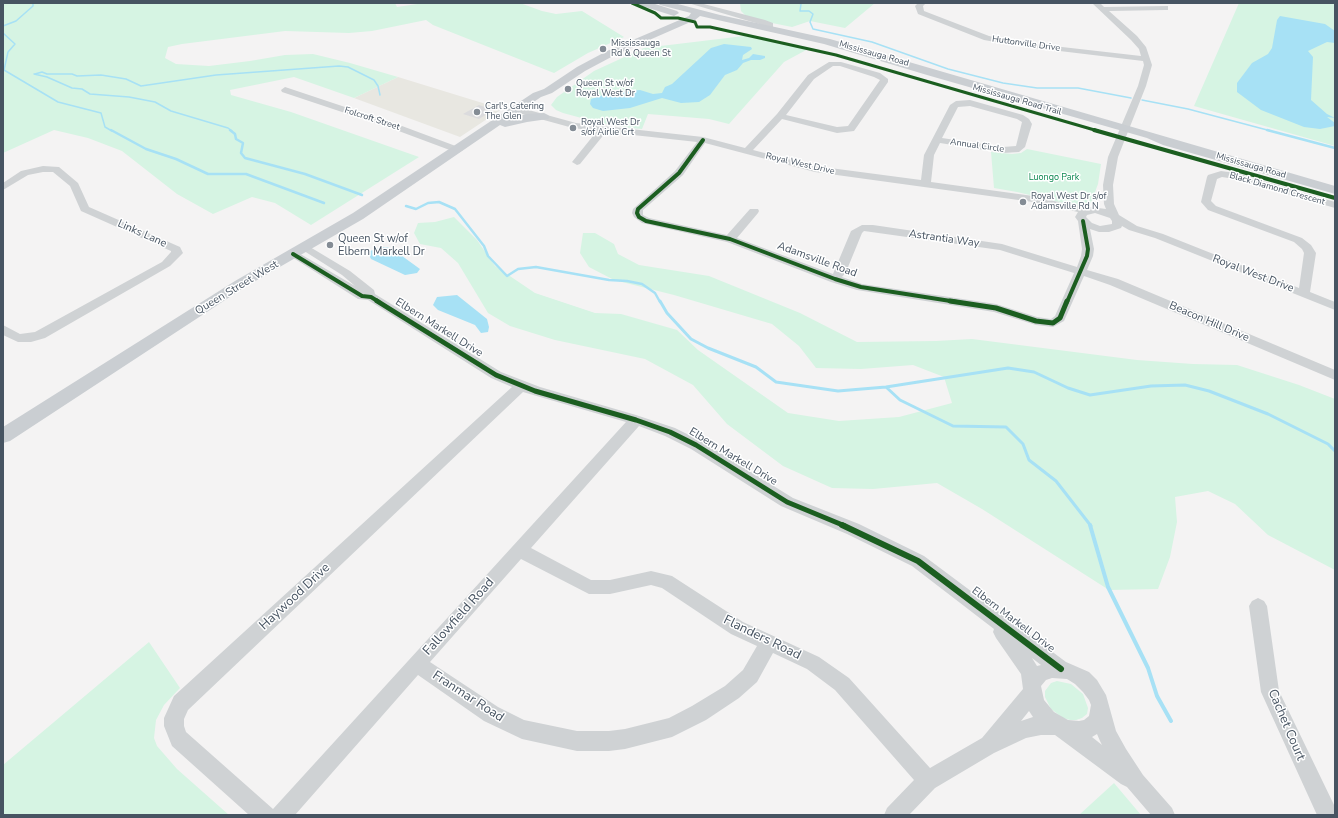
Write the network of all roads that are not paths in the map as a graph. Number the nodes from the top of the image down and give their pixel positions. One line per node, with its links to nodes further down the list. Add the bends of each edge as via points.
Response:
1 (636, 3): 15 (main road, via 662,12 668,17 667,22)
2 (642, 3): 11 (main road, Mississauga Road)
3 (650, 3): 11 (main road)
4 (663, 3): 11 (main road, Mississauga Road)
5 (692, 3): 8 (street)
6 (922, 3): 17 (street, Huttonville Drive, via 919,6 921,12 987,38)
7 (1096, 3): 10 (street)
8 (707, 7): 11 (street); 12 (street)
9 (1165, 8): 10 (street)
10 (1103, 9): 17 (street, via 1134,38 1143,49)
11 (691, 16): 12 (main road, Mississauga Road); 13 (main road, Mississauga Road); 14 (main road, Queen Street West); 15 (main road, Queen Street West)
12 (770, 27): 26 (main road, Mississauga Road, via 826,41)
13 (739, 29): 14 (main road, via 696,24); 26 (main road, Mississauga Road, via 830,49)
14 (660, 32): 16 (main road, Queen Street West)
15 (646, 34): 16 (main road, Queen Street West)
16 (628, 45): 19 (main road, Queen Street West, via 586,66)
17 (1146, 59): 26 (street, via 1148,65 1142,86)
18 (285, 90): 29 (street, Folcroft Street)
19 (545, 99): 20 (main road, Queen Street West); 21 (main road)
20 (521, 108): 21 (street, Royal West Drive); 23 (main road, Queen Street West); 24 (main road, Queen Street West, via 498,120)
21 (549, 116): 23 (main road); 25 (street, Royal West Drive, via 576,126)
22 (780, 116): 22 (street, via 837,130 851,129 884,79 844,65 829,65 814,75); 30 (street)
23 (505, 123): 24 (main road, Queen Street West)
24 (492, 127): 29 (main road, Queen Street West)
25 (599, 129): 27 (street, Royal West Drive); 31 (street)
26 (1123, 130): 33 (street, via 1113,157); 35 (main road, Mississauga Road)
27 (703, 140): 30 (street, Royal West Drive); 43 (street, Adamsville Road, via 679,173 638,209 637,213 646,221)
28 (937, 140): 28 (street, Annual Circle, via 958,103 970,103 1020,117 1027,124 1020,147 1016,150); 32 (street, Annual Circle, via 927,161)
29 (458, 150): 46 (main road, Queen Street West, via 358,216)
30 (747, 151): 32 (street, Royal West Drive, via 815,169)
31 (577, 162)
32 (926, 184): 36 (street, Royal West Drive)
33 (1108, 185): 38 (street, via 1100,202); 40 (street, via 1109,204)
34 (3, 187): 51 (street, Links Lane, via 25,173 55,169 74,185 85,209 176,249 177,253 166,264 40,335 18,338)
35 (1335, 190)
36 (1028, 199): 38 (street, Royal West Drive); 41 (street, Royal West Drive)
37 (1335, 205): 49 (street, Black Diamond Crescent, via 1236,176 1221,174 1212,177 1206,202 1212,208 1298,240 1307,247 1310,253)
38 (1090, 210): 40 (street, Royal West Drive, via 1101,211); 41 (street, via 1081,214)
39 (754, 211): 43 (street)
40 (1114, 217): 42 (street, Adamsville Road, via 1117,226); 44 (street, Royal West Drive, via 1133,228)
41 (1082, 220): 42 (street, Royal West Drive, via 1093,227); 45 (street, Adamsville Road)
42 (1108, 229): 44 (street, Royal West Drive); 45 (street, Adamsville Road, via 1096,236 1093,246)
43 (730, 239): 48 (street, Adamsville Road)
44 (1170, 242): 49 (street, Royal West Drive)
45 (1088, 249): 47 (street, Adamsville Road)
46 (299, 251): 53 (street, Elbern Markell Drive, via 362,296 371,297 484,368); 55 (main road, Queen Street West, via 240,284)
47 (1081, 271): 48 (street, Adamsville Road, via 1060,318 1048,323 1036,322 996,308 873,289); 48 (street, Astrantia Way, via 1002,247 867,228 858,229); 52 (street, Beacon Hill Drive, via 1127,287)
48 (835, 279)
49 (1304, 294): 50 (street, Royal West Drive)
50 (1335, 306)
51 (3, 329)
52 (1335, 375)
53 (521, 386): 54 (street, Elbern Markell Drive); 68 (street, Haywood Drive, via 181,703 174,718 179,739)
54 (636, 420): 56 (street, Fallowfield Road); 58 (street, Elbern Markell Drive, via 689,441 787,502 853,528 918,561)
55 (3, 436)
56 (519, 550): 59 (street, Flanders Road, via 589,587 610,587 651,578 666,580 737,628); 60 (street, Fallowfield Road)
57 (1258, 606): 72 (street, Cachet Court, via 1270,692)
58 (989, 616): 61 (street, Elbern Markell Drive); 62 (street, Elbern Markell Drive, via 1030,671)
59 (769, 642): 60 (street, Franmar Road, via 750,676 705,710 656,732 625,740 609,741 577,741 522,729 491,714); 66 (street, Flanders Road, via 813,663 842,684)
60 (417, 664): 69 (street, Fallowfield Road)
61 (1061, 669): 62 (street, via 1045,670 1035,679); 63 (street, via 1082,678 1097,695)
62 (1032, 689): 64 (street, via 1040,711); 65 (street)
63 (1100, 705): 64 (street, via 1100,715 1089,729 1079,731); 67 (street, via 1107,734)
64 (1062, 728): 65 (street, via 1041,725 1025,729); 67 (street)
65 (987, 746): 66 (street)
66 (928, 781): 70 (street)
67 (1136, 782): 71 (street)
68 (265, 815)
69 (281, 815)
70 (894, 815)
71 (1165, 815)
72 (1328, 815)

